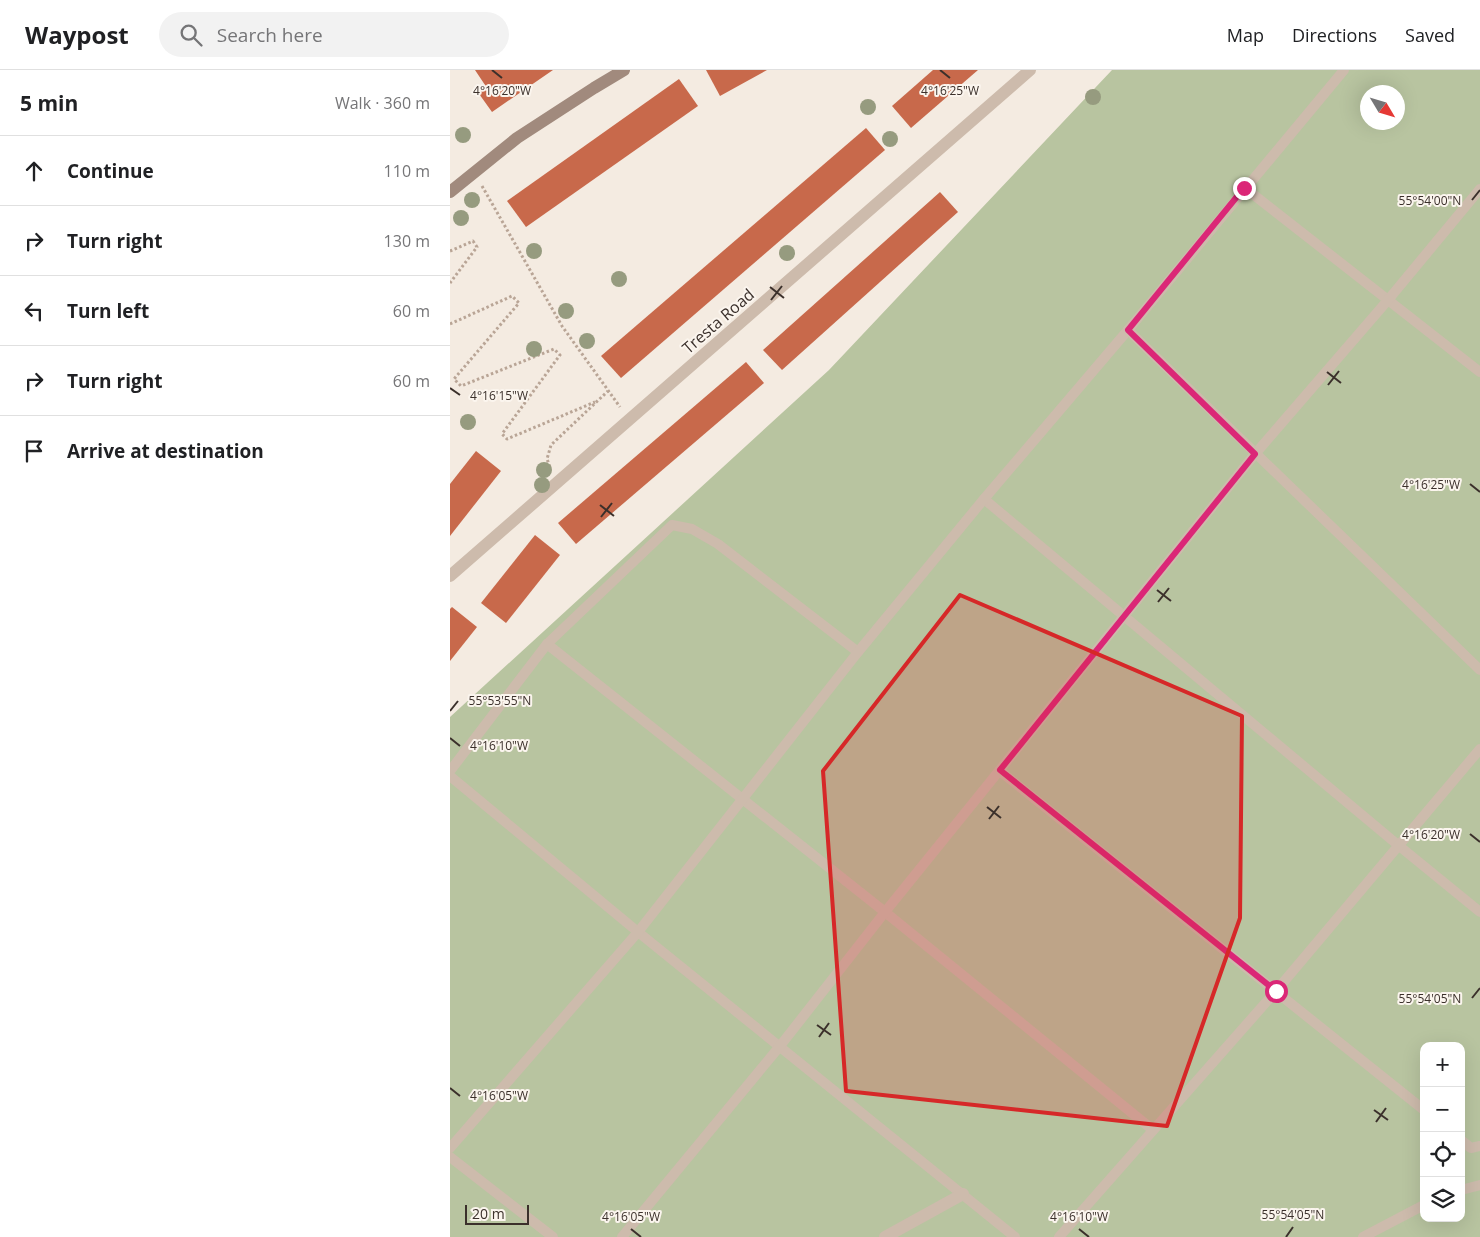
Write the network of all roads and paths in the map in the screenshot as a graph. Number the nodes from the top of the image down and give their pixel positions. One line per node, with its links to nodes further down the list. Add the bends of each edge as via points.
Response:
1 (624, 70): 4 (street, via 517,138)
2 (1030, 70): 16 (street, Tresta Road)
3 (1344, 70): 5 (lane)
4 (472, 174): 7 (street); 14 (path, via 562,326 608,391)
5 (1244, 188): 10 (lane); 12 (lane)
6 (1480, 189): 10 (lane)
7 (450, 192)
8 (450, 251): 9 (path, via 473,241 478,246)
9 (450, 283)
10 (1388, 300): 13 (lane); 15 (lane)
11 (450, 324): 14 (path, via 512,296 519,303 454,379 461,386 554,349 560,355 502,434 507,440)
12 (1128, 330): 15 (lane); 17 (lane)
13 (1480, 372)
14 (594, 402): 16 (path, via 550,445 547,459)
15 (1255, 454): 19 (lane); 22 (lane)
16 (561, 479): 18 (street, Tresta Road)
17 (984, 499): 19 (lane); 21 (lane)
18 (450, 576)
19 (1124, 616): 24 (lane); 28 (lane)
20 (547, 644): 21 (lane, via 672,525 692,529 718,544); 25 (lane); 27 (lane)
21 (858, 652): 27 (lane)
22 (1480, 670)
23 (1480, 748): 28 (lane)
24 (1000, 770): 29 (lane); 32 (lane)
25 (450, 771)
26 (450, 776): 31 (lane)
27 (742, 799): 29 (lane); 31 (lane)
28 (1398, 845): 30 (lane); 32 (lane)
29 (886, 912): 33 (lane); 35 (lane)
30 (1480, 912)
31 (638, 932): 33 (lane); 38 (lane)
32 (1276, 991): 34 (lane); 35 (lane)
33 (780, 1046): 42 (lane); 45 (lane)
34 (1420, 1107)
35 (1153, 1130): 48 (lane)
36 (1465, 1143): 37 (lane, via 1471,1148)
37 (1480, 1146)
38 (450, 1148)
39 (450, 1157): 44 (lane)
40 (1480, 1185): 41 (lane)
41 (1465, 1189)
42 (963, 1194): 46 (street); 47 (lane)
43 (1420, 1207): 49 (lane)
44 (553, 1237)
45 (622, 1237)
46 (885, 1237)
47 (1015, 1237)
48 (1059, 1237)
49 (1363, 1237)

